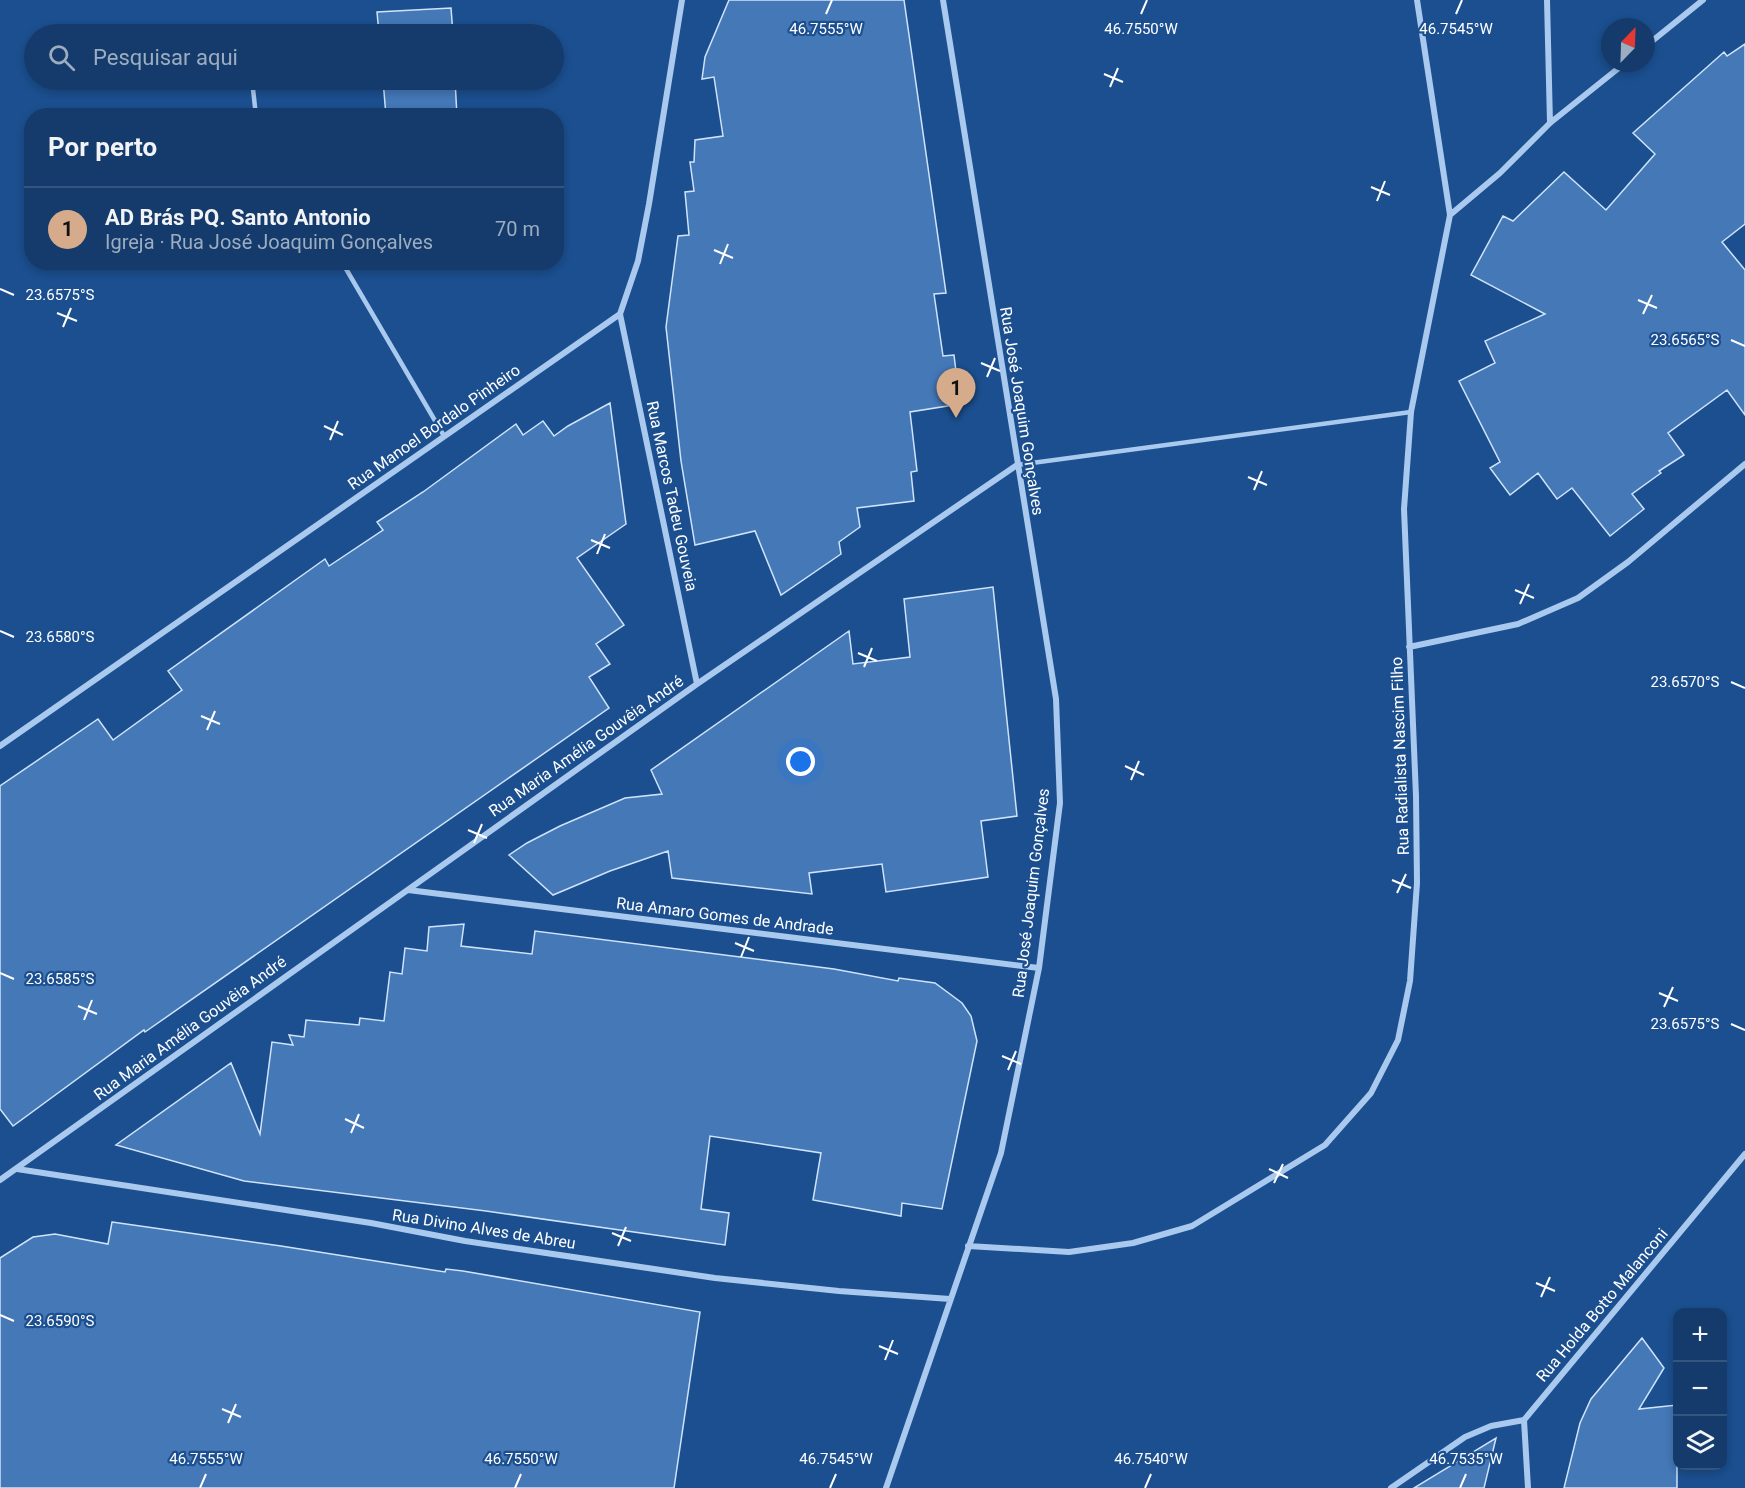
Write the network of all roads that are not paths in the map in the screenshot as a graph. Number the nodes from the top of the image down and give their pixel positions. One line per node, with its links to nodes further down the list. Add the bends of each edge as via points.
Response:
1 (682, 0): 13 (street, via 638,261)
2 (943, 0): 17 (street, Rua José Joaquim Gonçalves)
3 (1418, 0): 11 (street, Rua Radialista Nascim Filho)
4 (1547, 0): 10 (street)
5 (1703, 0): 6 (street)
6 (1655, 39)
7 (1614, 72): 10 (street)
8 (253, 90): 9 (lane)
9 (255, 108)
10 (1550, 123): 11 (street)
11 (1450, 215): 14 (street, Rua Radialista Nascim Filho)
12 (347, 270): 15 (lane)
13 (620, 314): 15 (street, Rua Manoel Bordalo Pinheiro); 19 (street, Rua Marcos Tadeu Gouveia)
14 (1411, 412): 17 (lane); 18 (street, Rua Radialista Nascim Filho, via 1404,509)
15 (444, 436): 20 (street, Rua Manoel Bordalo Pinheiro)
16 (1745, 464): 18 (street, via 1628,562 1578,598 1518,624)
17 (1017, 465): 19 (street, Rua Maria Amélia Gouvêia André); 22 (street, Rua José Joaquim Gonçalves, via 1056,699 1060,803)
18 (1409, 647): 26 (street, Rua Radialista Nascim Filho, via 1417,884 1410,981 1398,1040 1371,1093 1325,1145 1192,1226 1132,1243 1069,1252)
19 (698, 684): 21 (street, Rua Maria Amélia Gouvêia André)
20 (0, 746)
21 (408, 890): 22 (street, Rua Amaro Gomes de Andrade); 24 (street, Rua Maria Amélia Gouvêia André)
22 (1039, 968): 26 (street, Rua José Joaquim Gonçalves, via 1001,1153)
23 (1745, 1154): 28 (street, Rua Holda Botto Malanconi)
24 (17, 1169): 25 (street, Rua Maria Amélia Gouvêia André); 27 (street, Rua Divino Alves de Abreu, via 715,1278)
25 (0, 1180)
26 (969, 1246): 27 (street, Rua José Joaquim Gonçalves)
27 (950, 1299): 29 (street, Rua José Joaquim Gonçalves)
28 (1524, 1420): 30 (street, via 1491,1426 1466,1437); 31 (street)
29 (886, 1488)
30 (1391, 1488)
31 (1528, 1488)

